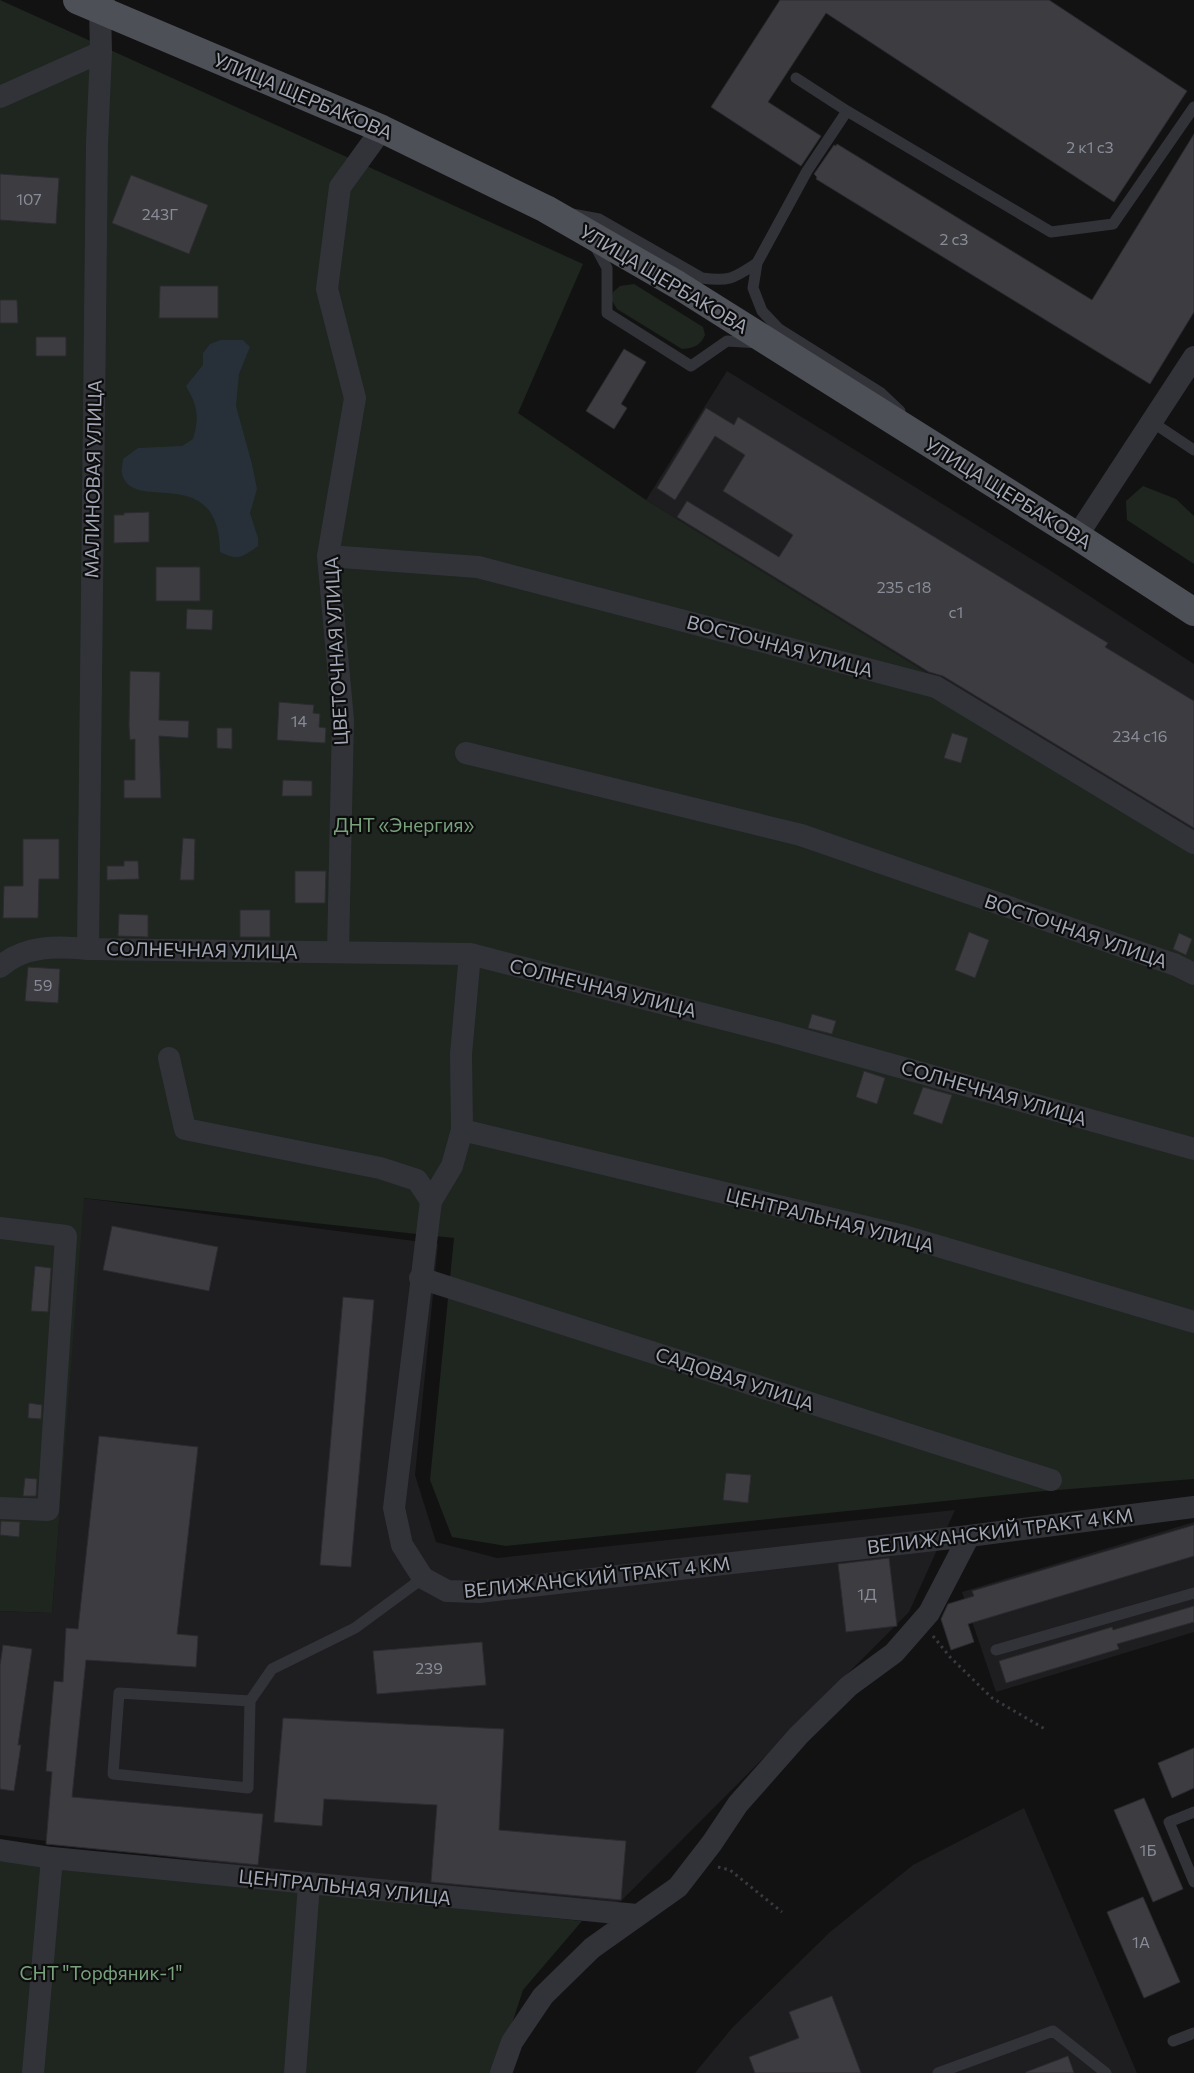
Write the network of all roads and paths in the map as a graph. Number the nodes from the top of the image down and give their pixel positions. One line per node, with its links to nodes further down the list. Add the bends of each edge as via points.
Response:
1 (96, 2): 2 (street, МАЛИНОВАЯ УЛИЦА); 7 (main road, УЛИЦА ЩЕРБАКОВА)
2 (101, 52): 4 (street); 21 (street, МАЛИНОВАЯ УЛИЦА, via 97,143)
3 (796, 78): 6 (lane)
4 (0, 97)
5 (1194, 108): 6 (lane, via 1114,224 1051,232)
6 (847, 111): 10 (lane, via 807,171)
7 (382, 129): 8 (main road, УЛИЦА ЩЕРБАКОВА); 17 (street, ЦВЕТОЧНАЯ УЛИЦА, via 340,187 328,289 355,398)
8 (546, 209): 9 (main road, УЛИЦА ЩЕРБАКОВА); 10 (lane, via 599,219 702,278 734,278)
9 (589, 234): 11 (main road, УЛИЦА ЩЕРБАКОВА); 11 (lane, via 607,268 607,313 691,366 727,341)
10 (757, 264): 14 (lane, via 753,288 762,311 779,329 881,393)
11 (772, 344): 14 (main road, УЛИЦА ЩЕРБАКОВА)
12 (1194, 357): 13 (street)
13 (1152, 422): 15 (lane); 16 (street)
14 (941, 450): 16 (main road, УЛИЦА ЩЕРБАКОВА)
15 (1194, 450)
16 (1077, 536): 18 (main road, УЛИЦА ЩЕРБАКОВА)
17 (328, 556): 20 (street, ВОСТОЧНАЯ УЛИЦА, via 478,567 936,687); 22 (street, ЦВЕТОЧНАЯ УЛИЦА, via 342,720)
18 (1194, 612)
19 (466, 753): 25 (street, ВОСТОЧНАЯ УЛИЦА, via 801,835)
20 (1194, 843)
21 (88, 949): 22 (street, СОЛНЕЧНАЯ УЛИЦА); 24 (street, СОЛНЕЧНАЯ УЛИЦА, via 66,946 36,949)
22 (338, 952): 23 (street, СОЛНЕЧНАЯ УЛИЦА)
23 (470, 954): 27 (street, via 461,1054); 28 (street, СОЛНЕЧНАЯ УЛИЦА, via 778,1033)
24 (0, 966)
25 (1194, 974)
26 (169, 1058): 29 (street, via 185,1130 380,1168 417,1180)
27 (462, 1130): 29 (street, via 452,1166); 32 (street, ЦЕНТРАЛЬНАЯ УЛИЦА, via 904,1236)
28 (1194, 1149)
29 (431, 1201): 31 (street, ВЕЛИЖАНСКИЙ ТРАКТ 4 КМ)
30 (0, 1228): 35 (street, via 66,1236 48,1510)
31 (420, 1278): 33 (street, САДОВАЯ УЛИЦА); 37 (street, ВЕЛИЖАНСКИЙ ТРАКТ 4 КМ, via 394,1508 402,1545)
32 (1194, 1322)
33 (1051, 1480)
34 (1194, 1507): 36 (street, ВЕЛИЖАНСКИЙ ТРАКТ 4 КМ)
35 (0, 1508)
36 (969, 1536): 37 (street, ВЕЛИЖАНСКИЙ ТРАКТ 4 КМ, via 479,1592 447,1591); 39 (street)
37 (423, 1578): 41 (lane, via 355,1628 272,1669)
38 (1194, 1593): 40 (lane)
39 (922, 1622): 42 (path, via 950,1657 992,1698); 46 (street, via 894,1653 848,1686 799,1735 738,1804)
40 (996, 1650)
41 (250, 1701): 41 (lane, via 119,1693 113,1774 248,1788)
42 (1045, 1729)
43 (1194, 1812): 47 (lane, via 1169,1822)
44 (0, 1850): 45 (street, ЦЕНТРАЛЬНАЯ УЛИЦА)
45 (52, 1858): 48 (street, ЦЕНТРАЛЬНАЯ УЛИЦА); 53 (street)
46 (698, 1861): 49 (path, via 730,1870); 50 (street, via 678,1887)
47 (1194, 1882)
48 (310, 1884): 50 (street, ЦЕНТРАЛЬНАЯ УЛИЦА); 54 (street)
49 (782, 1912)
50 (637, 1915): 55 (street, via 592,1948 543,1996 512,2042)
51 (1194, 2033): 52 (lane)
52 (1173, 2041)
53 (33, 2073)
54 (295, 2073)
55 (501, 2073)
56 (938, 2073): 57 (lane, via 1053,2031)
57 (1106, 2073)

